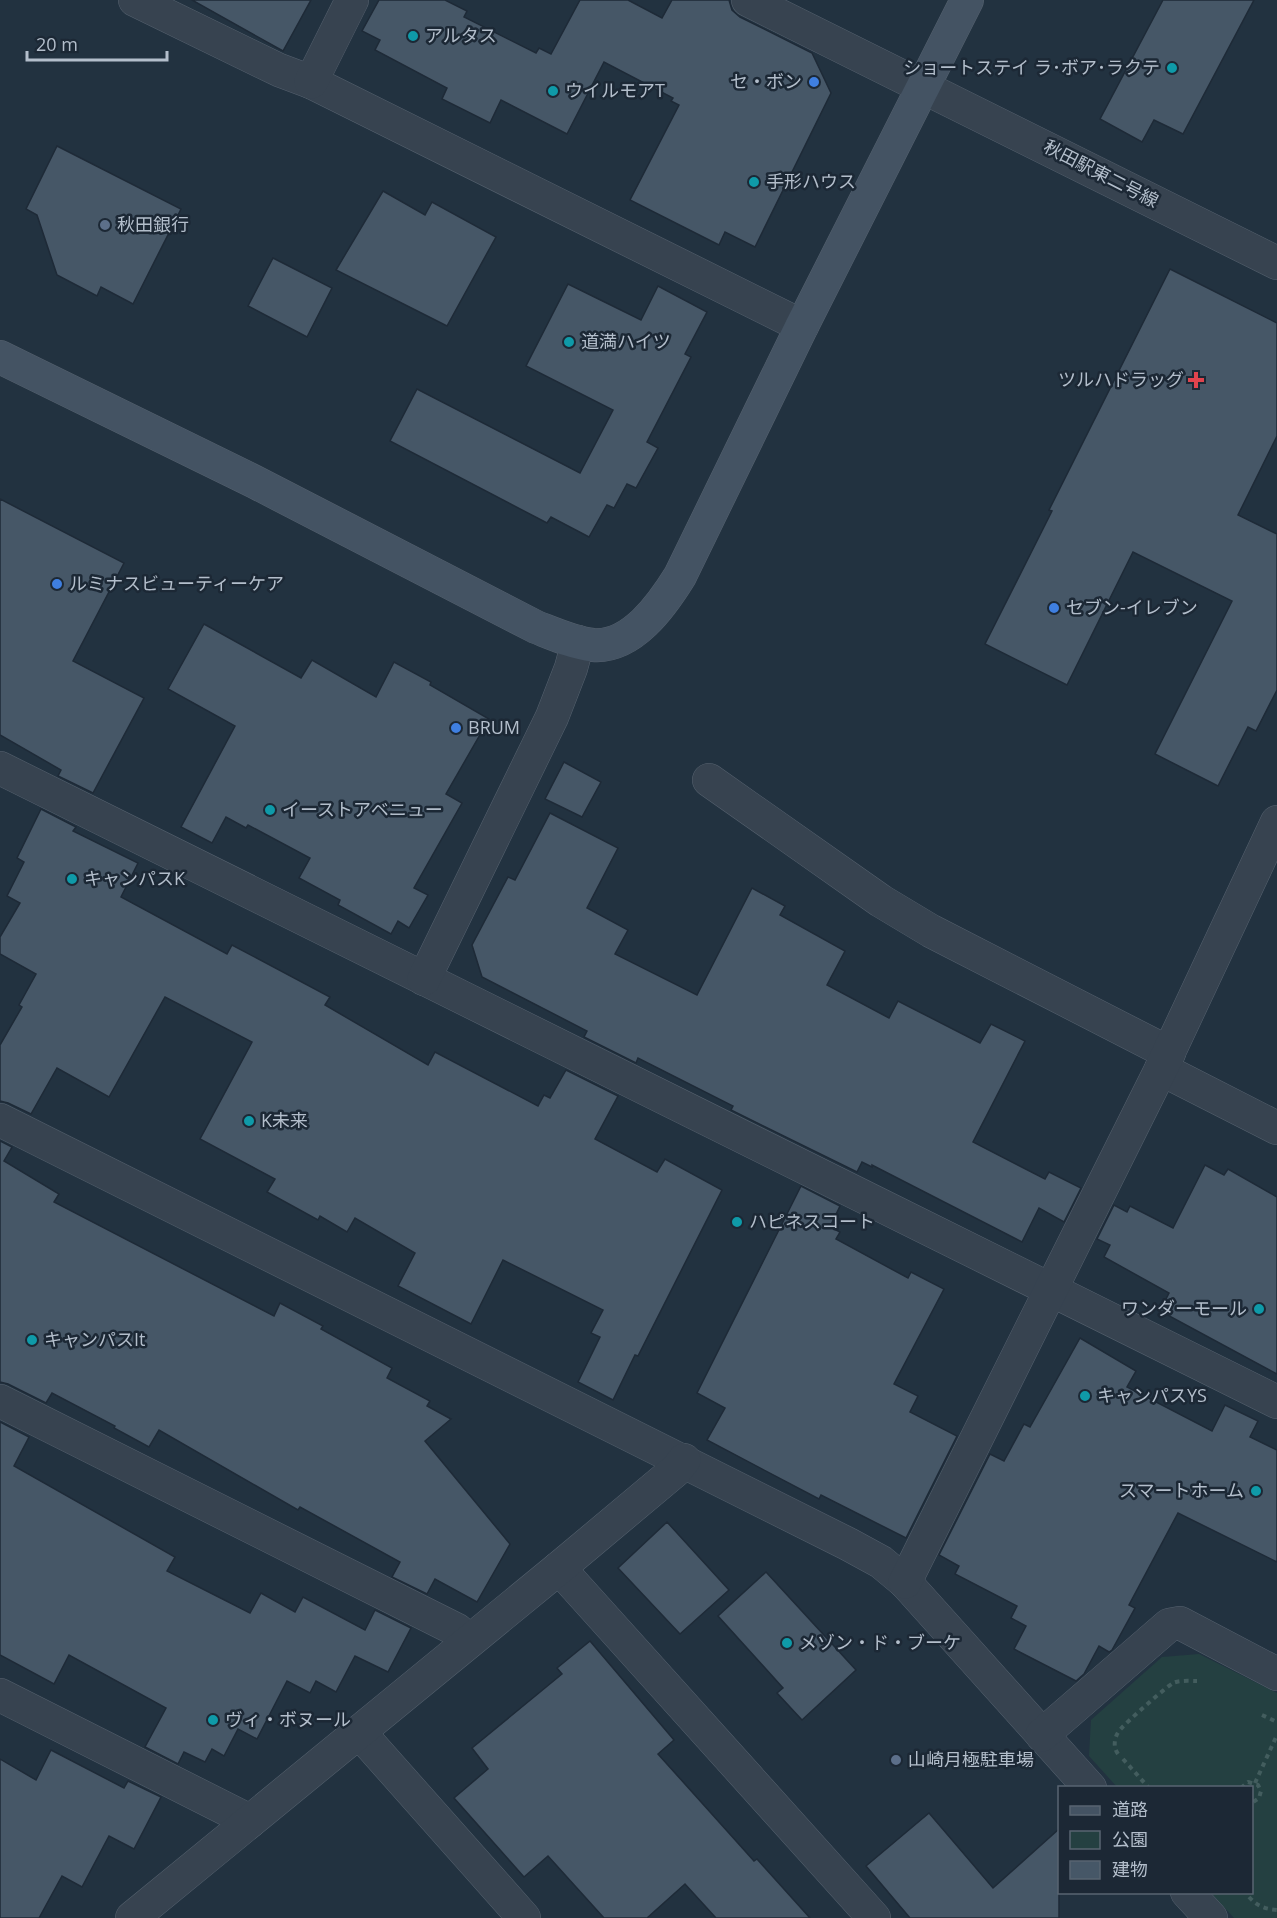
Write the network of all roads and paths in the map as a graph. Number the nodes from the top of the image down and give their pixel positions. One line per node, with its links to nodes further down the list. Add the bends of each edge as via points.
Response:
1 (135, 0): 5 (street, via 279,70)
2 (352, 0): 5 (street)
3 (748, 0): 6 (street, 秋田駅東二号線)
4 (968, 0): 6 (street)
5 (311, 81): 8 (street)
6 (924, 87): 7 (street, 秋田駅東二号線); 8 (street)
7 (1277, 263)
8 (802, 326): 10 (street, via 680,576 663,603 646,622 609,644)
9 (0, 357): 10 (street, via 255,482 536,627)
10 (578, 642): 14 (street, via 552,717)
11 (2, 774): 14 (street)
12 (709, 780): 15 (street, via 931,932)
13 (1277, 822): 15 (street)
14 (424, 979): 18 (street)
15 (1165, 1061): 17 (street); 18 (street)
16 (0, 1120): 21 (street)
17 (1277, 1128)
18 (1051, 1289): 20 (street); 23 (street)
19 (0, 1401): 24 (street, via 457,1630)
20 (1277, 1402)
21 (684, 1460): 22 (street); 23 (street, via 849,1544)
22 (559, 1569): 24 (street); 44 (street)
23 (905, 1582): 32 (street)
24 (469, 1641): 30 (street)
25 (1277, 1674): 32 (street, via 1180,1623 1168,1625)
26 (1205, 1685): 35 (path, via 1198,1681 1173,1683 1118,1732 1115,1751)
27 (0, 1695): 38 (street)
28 (1260, 1713): 29 (path)
29 (1277, 1722)
30 (358, 1732): 38 (street); 43 (street)
31 (1277, 1735): 33 (path)
32 (1042, 1736): 34 (street)
33 (1255, 1784): 36 (path, via 1248,1782); 37 (path, via 1260,1795)
34 (1088, 1786)
35 (1147, 1786)
36 (1243, 1786)
37 (1253, 1802)
38 (250, 1821): 42 (street)
39 (1188, 1894): 45 (street)
40 (1246, 1894): 41 (path, via 1259,1905)
41 (1277, 1910)
42 (132, 1918)
43 (524, 1918)
44 (874, 1918)
45 (1211, 1918)

